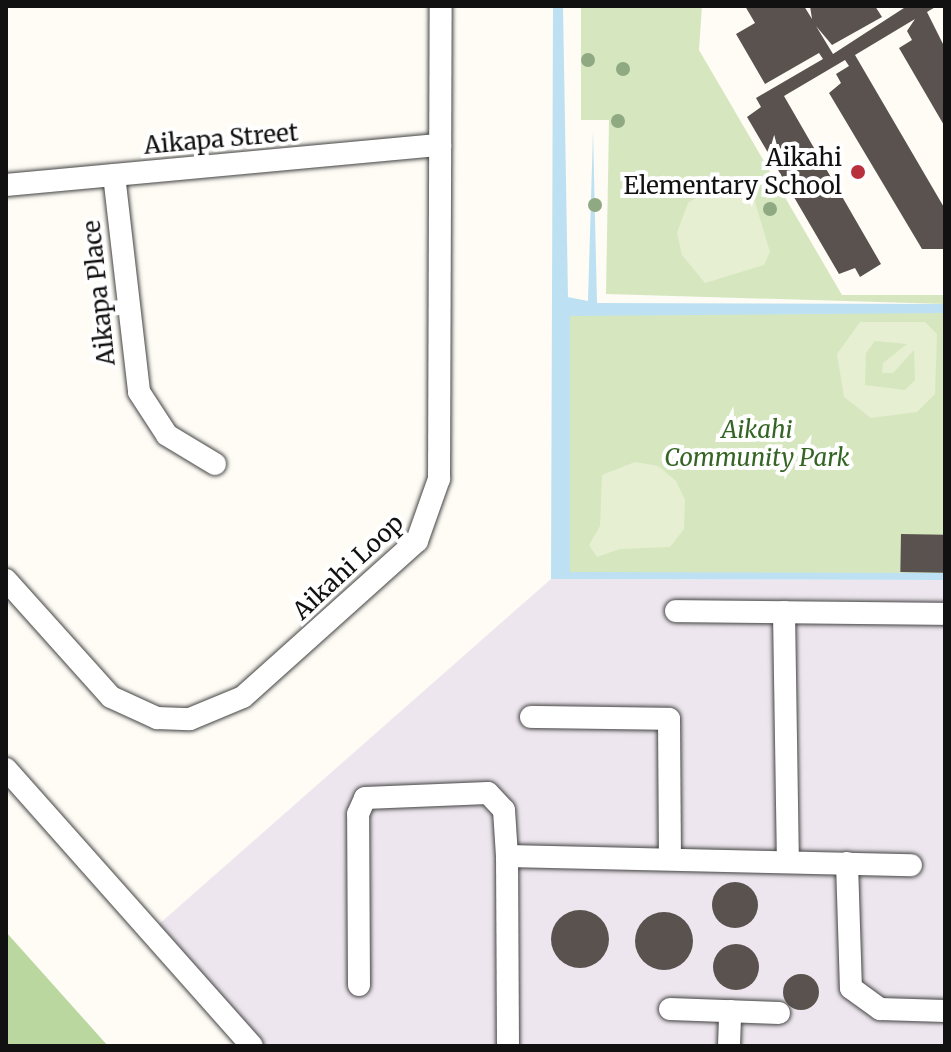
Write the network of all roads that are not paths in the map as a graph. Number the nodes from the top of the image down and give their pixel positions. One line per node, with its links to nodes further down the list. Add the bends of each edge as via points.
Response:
1 (441, 6): 2 (street, Aikahi Loop)
2 (440, 145): 3 (street, Aikapa Street); 6 (street, Aikahi Loop, via 439,479 426,528 406,553 243,697 190,719 149,715 111,697)
3 (114, 175): 4 (street, Aikapa Street); 5 (street, Aikapa Place, via 139,392 167,435)
4 (6, 185)
5 (215, 464)
6 (6, 580)
7 (676, 611): 8 (street)
8 (784, 612): 9 (street); 14 (street)
9 (945, 614)
10 (531, 717): 13 (street, via 669,719)
11 (6, 769): 22 (street)
12 (507, 856): 13 (street); 17 (street, via 504,810 488,793 365,798 358,814); 23 (street)
13 (670, 859): 14 (street)
14 (788, 861): 15 (street)
15 (847, 863): 16 (street); 20 (street, via 851,988 880,1009)
16 (911, 865)
17 (359, 985)
18 (670, 1009): 19 (street)
19 (730, 1011): 21 (street); 24 (street)
20 (945, 1011)
21 (779, 1013)
22 (252, 1046)
23 (508, 1046)
24 (729, 1046)

